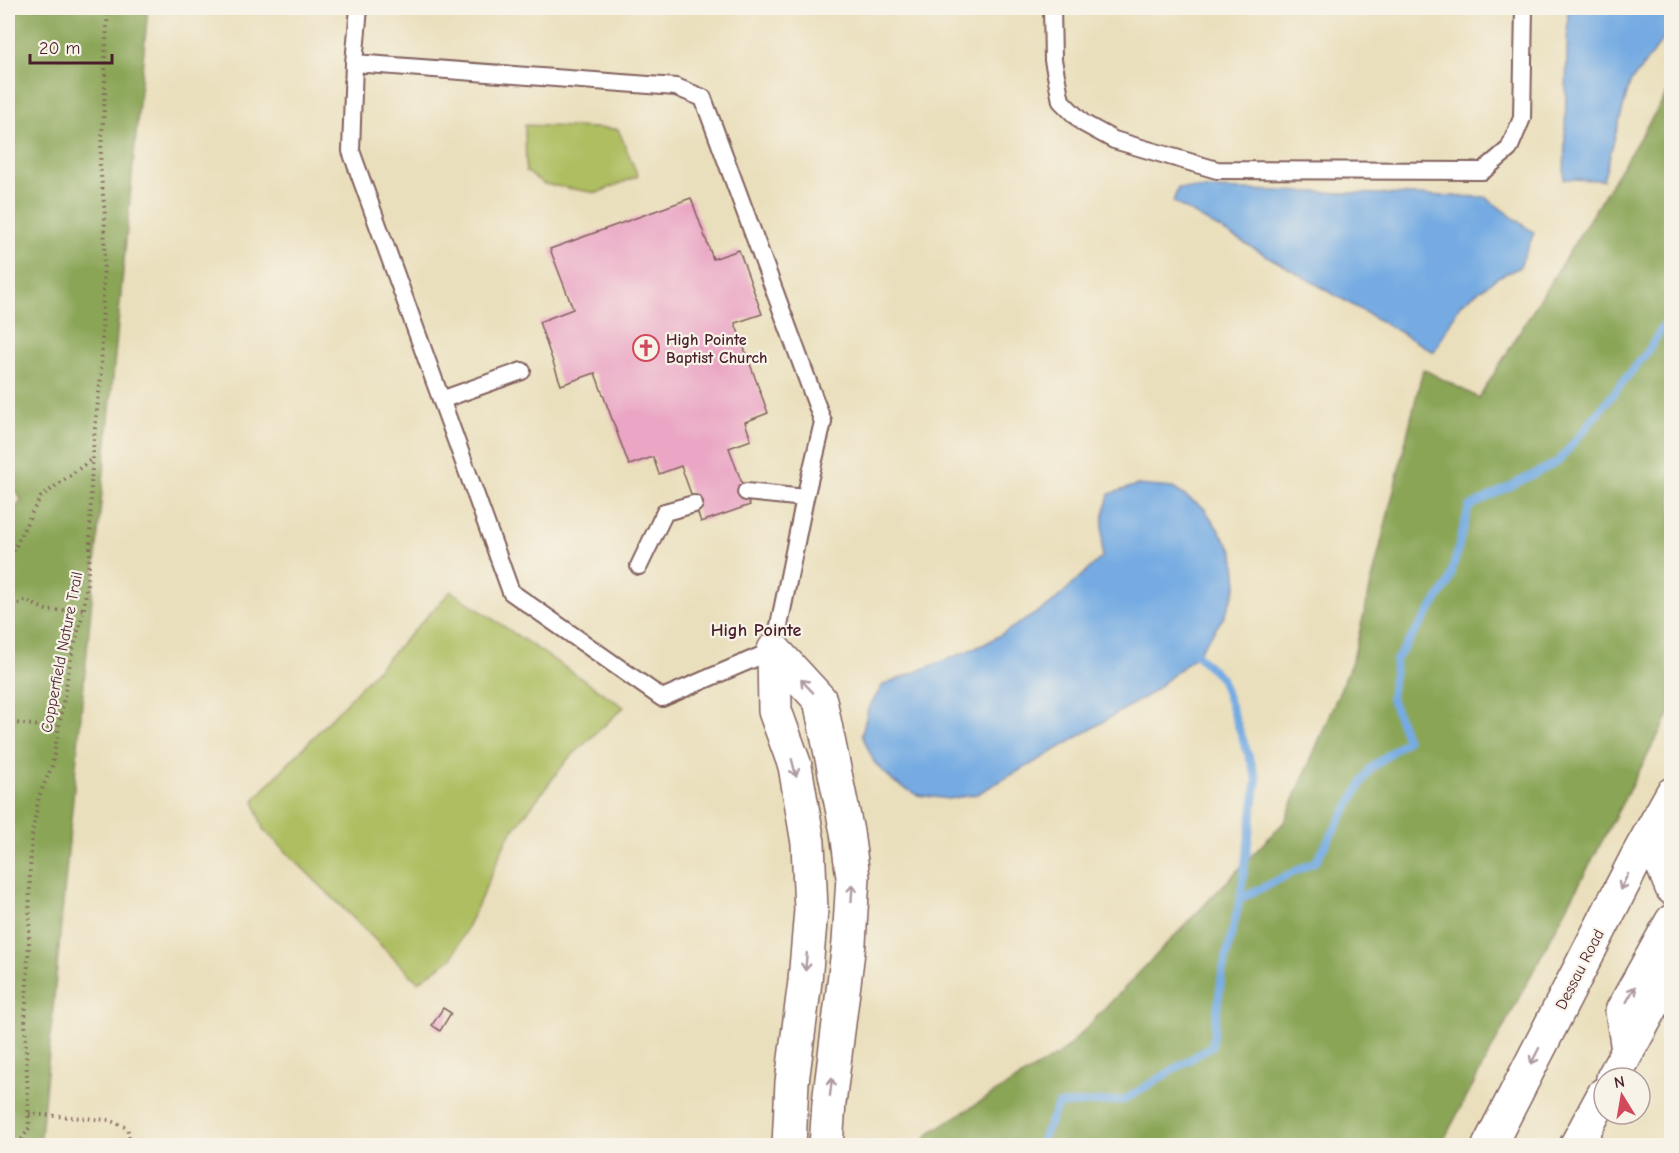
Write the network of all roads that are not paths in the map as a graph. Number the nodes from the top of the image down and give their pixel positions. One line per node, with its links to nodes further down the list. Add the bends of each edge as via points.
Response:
1 (359, 8): 4 (lane)
2 (1052, 8): 3 (lane, via 1053,60 1061,100 1083,123 1114,140 1217,170 1483,171 1509,149 1522,118)
3 (1524, 8)
4 (354, 63): 6 (lane, via 351,151); 8 (lane, via 676,87 703,98 823,422)
5 (522, 371): 6 (lane)
6 (441, 400): 11 (lane, via 510,592 662,698)
7 (746, 492): 8 (lane)
8 (805, 498): 11 (lane)
9 (694, 504): 10 (lane, via 665,512)
10 (639, 566)
11 (774, 650): 20 (street, one-way to 20, via 775,711 795,766 808,843 811,910); 21 (street, one-way to 11, via 853,876 820,700)
12 (1671, 794): 13 (street, Dessau Road)
13 (1650, 834): 14 (street); 22 (street, Dessau Road, one-way to 22)
14 (1671, 888)
15 (1671, 921): 17 (street, one-way to 15, via 1622,1011)
16 (1671, 970): 17 (street)
17 (1628, 1050): 18 (street)
18 (1619, 1066)
19 (1592, 1116): 23 (street)
20 (789, 1146)
21 (826, 1146)
22 (1489, 1146)
23 (1576, 1146)

